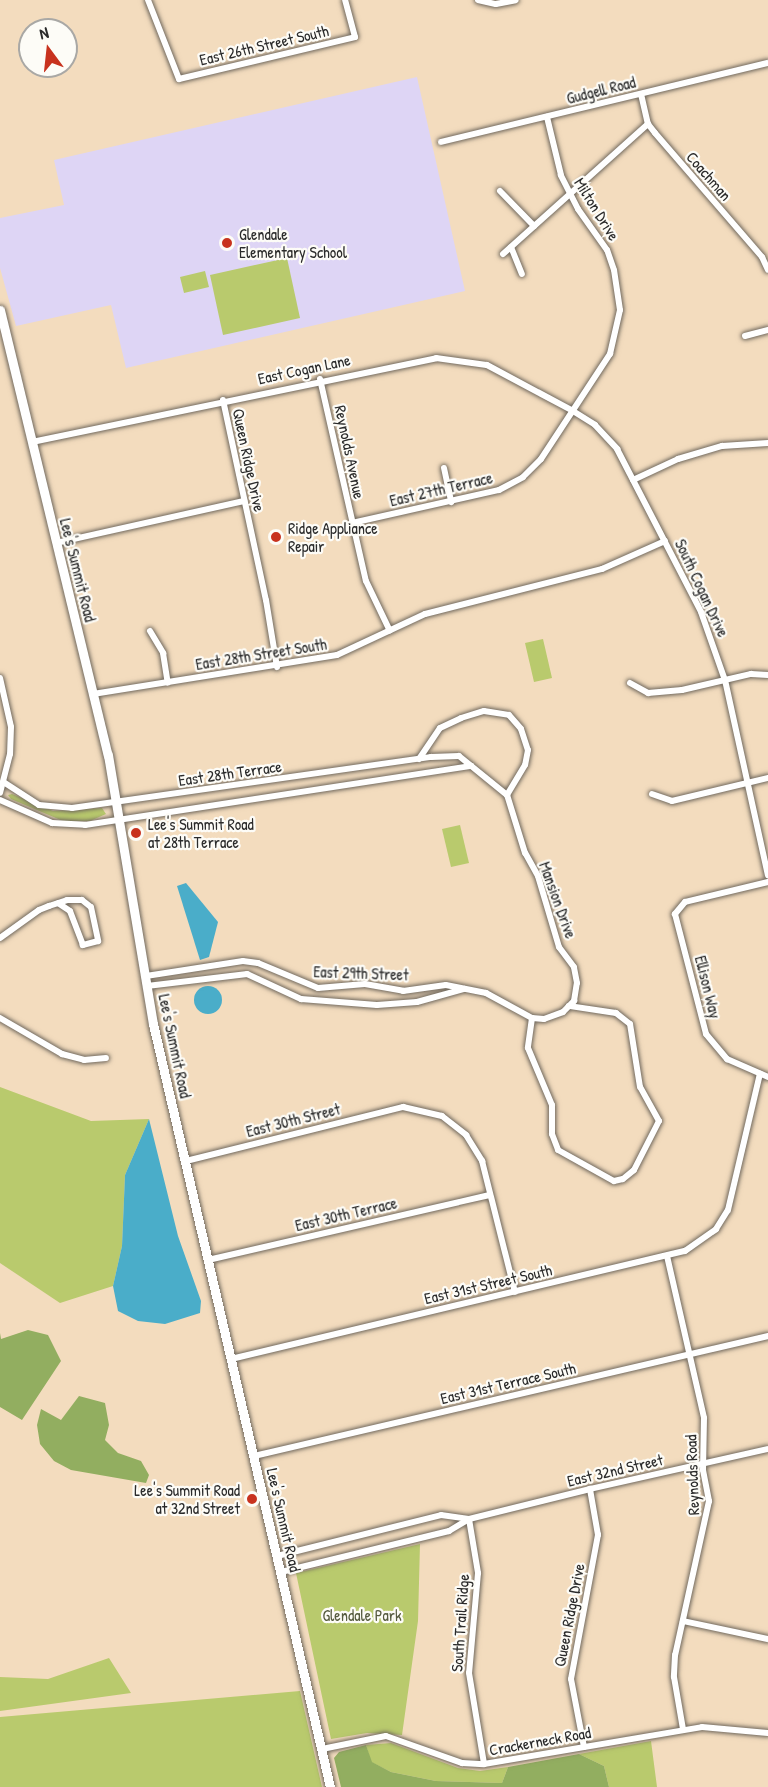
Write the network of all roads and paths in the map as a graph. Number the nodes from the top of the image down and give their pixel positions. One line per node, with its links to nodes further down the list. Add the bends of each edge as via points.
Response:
1 (148, 0): 2 (street, East 26th Street South, via 179,79 355,37)
2 (345, 0)
3 (478, 0): 4 (street, via 496,4)
4 (516, 0)
5 (768, 63): 6 (street, Gudgell Road)
6 (641, 94): 7 (street, Gudgell Road); 8 (street, Coachman)
7 (547, 117): 9 (street, Gudgell Road); 11 (street, Milton Drive, via 561,175)
8 (648, 123): 11 (street); 15 (street, Coachman, via 762,257)
9 (441, 142)
10 (500, 191): 12 (street)
11 (570, 194): 12 (street); 22 (street, Milton Drive, via 607,250 620,310 610,354)
12 (534, 226): 13 (street)
13 (512, 247): 14 (street); 16 (street)
14 (504, 254)
15 (768, 270)
16 (522, 274)
17 (0, 310): 23 (main road, Lee's Summit Road)
18 (768, 330): 19 (street)
19 (745, 336)
20 (320, 379): 21 (street, East Cogan Lane); 22 (street, East Cogan Lane, via 413,359 459,359 508,374); 29 (street, Reynolds Avenue)
21 (223, 400): 23 (street, East Cogan Lane); 27 (street, Queen Ridge Drive)
22 (573, 411): 26 (street, South Cogan Drive, via 607,436); 28 (street, East 27th Terrace, via 541,459 523,477 499,490)
23 (32, 442): 31 (main road, Lee's Summit Road)
24 (768, 443): 26 (street, via 722,446 678,459)
25 (444, 468): 28 (street)
26 (633, 480): 30 (street, South Cogan Drive)
27 (244, 501): 31 (street); 34 (street, Queen Ridge Drive)
28 (451, 502): 29 (street, East 27th Terrace)
29 (351, 523): 33 (street, Reynolds Avenue, via 366,581)
30 (665, 541): 33 (street, East 28th Street South, via 602,569 454,604); 37 (street, South Cogan Drive, via 701,612)
31 (56, 543): 40 (main road, Lee's Summit Road)
32 (150, 630): 38 (street, via 163,653)
33 (390, 631): 34 (street, East 28th Street South, via 337,655)
34 (277, 667): 38 (street, East 28th Street South)
35 (768, 675): 37 (street)
36 (0, 678): 45 (street, via 10,727)
37 (725, 680): 39 (street, via 648,693); 44 (street, South Cogan Drive)
38 (168, 683): 40 (street, East 28th Street South)
39 (630, 683)
40 (93, 694): 50 (main road, Lee's Summit Road)
41 (419, 759): 42 (street, East 28th Terrace, via 459,756); 48 (street, via 440,728 484,711 509,715 521,729 528,750 525,765); 50 (street, East 28th Terrace)
42 (472, 766): 48 (street, East 28th Terrace); 51 (street, East 28th Terrace)
43 (768, 778): 44 (street)
44 (747, 782): 47 (street, via 672,801); 52 (street, South Cogan Drive)
45 (5, 783): 46 (street); 50 (street, East 28th Terrace, via 39,805 56,808)
46 (0, 793)
47 (652, 794)
48 (507, 795): 58 (street, Mansion Drive, via 525,853 538,876 559,947 574,967 577,983)
49 (0, 800): 51 (street, East 28th Terrace, via 60,825)
50 (117, 803): 51 (main road, Lee's Summit Road)
51 (120, 819): 56 (main road, Lee's Summit Road)
52 (768, 875)
53 (768, 882): 62 (street, Ellison Way, via 685,902 675,914 706,1034 727,1059)
54 (58, 903): 54 (street, via 88,902 98,940 83,945 70,911); 55 (street, via 32,914)
55 (0, 938)
56 (146, 981): 57 (street, East 29th Street, via 247,974 301,999 377,1005 417,1002); 57 (street, East 29th Street, via 243,961 258,963 318,988 365,984 403,991 429,986); 64 (main road, Lee's Summit Road)
57 (474, 989): 60 (street, East 29th Street)
58 (569, 1006): 60 (street, via 544,1019); 60 (street, via 616,1013 630,1024 640,1087 659,1121 634,1170 623,1179 614,1181 558,1150 552,1134 552,1105 528,1048)
59 (0, 1018): 61 (street, via 62,1054 84,1060)
60 (532, 1018)
61 (106, 1058)
62 (760, 1074): 63 (street, Ellison Way); 66 (street, East 31st Street South, via 731,1204 704,1240)
63 (768, 1077)
64 (186, 1161): 65 (street, East 30th Street, via 408,1107 442,1116 466,1135 482,1161); 67 (main road, Lee's Summit Road)
65 (490, 1195): 67 (street, East 30th Terrace); 68 (street)
66 (668, 1256): 68 (street, East 31st Street South); 70 (street, Reynolds Road)
67 (208, 1260): 71 (main road, Lee's Summit Road)
68 (515, 1292): 71 (street, East 31st Street South)
69 (768, 1336): 70 (street, East 31st Terrace South)
70 (691, 1354): 73 (street, East 31st Terrace South); 74 (street, Reynolds Road, via 704,1418)
71 (231, 1359): 73 (main road, Lee's Summit Road)
72 (768, 1449): 74 (street, East 32nd Street)
73 (254, 1456): 77 (main road, Lee's Summit Road)
74 (704, 1464): 75 (street, East 32nd Street); 79 (street, Reynolds Road, via 709,1511)
75 (590, 1489): 76 (street, East 32nd Street); 83 (street, Queen Ridge Drive, via 598,1535 571,1679)
76 (469, 1520): 77 (street, East 32nd Street, via 441,1515); 78 (street, East 32nd Street, via 449,1531); 85 (street, South Trail Ridge, via 478,1574 469,1673)
77 (277, 1556): 78 (main road, Lee's Summit Road)
78 (281, 1572): 84 (main road, Lee's Summit Road)
79 (683, 1621): 80 (street); 81 (street, Reynolds Road, via 674,1677)
80 (768, 1639)
81 (683, 1730): 82 (street, Crackerneck Road, via 739,1728); 83 (street, Crackerneck Road)
82 (768, 1733)
83 (584, 1747): 85 (street, Crackerneck Road)
84 (321, 1749): 85 (street, Crackerneck Road, via 386,1736 462,1763); 86 (main road, Lee's Summit Road)
85 (484, 1764)
86 (330, 1787)

